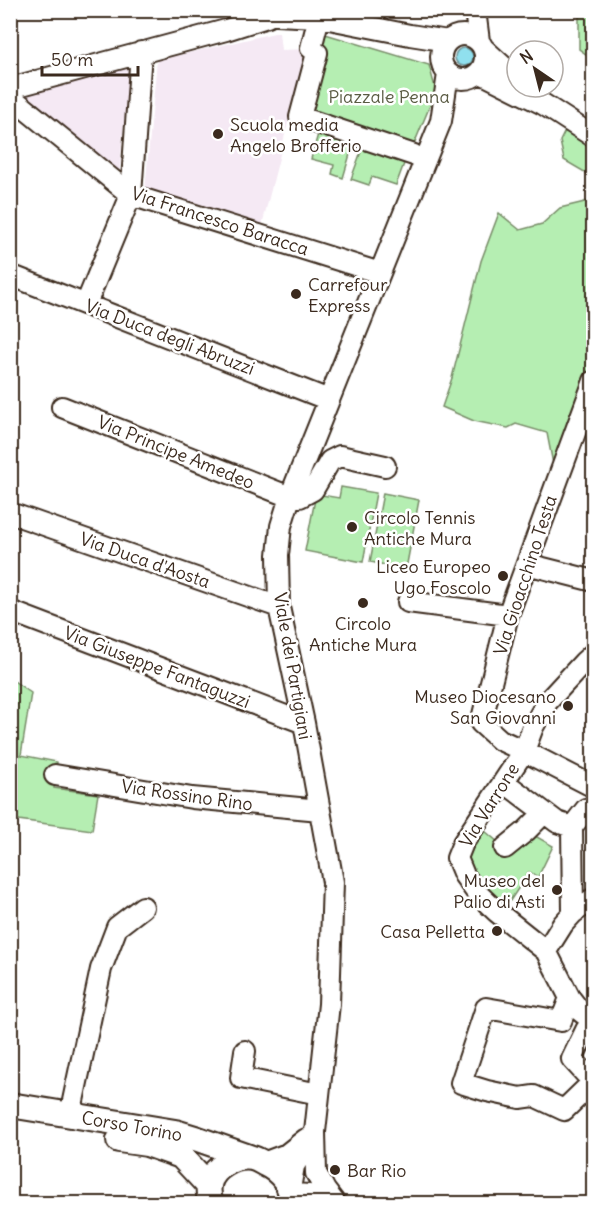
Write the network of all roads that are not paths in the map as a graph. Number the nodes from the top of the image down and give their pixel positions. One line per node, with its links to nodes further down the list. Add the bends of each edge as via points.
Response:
1 (248, 10): 5 (street)
2 (473, 10): 7 (street); 8 (street)
3 (270, 13): 4 (street); 5 (street)
4 (312, 14): 6 (street); 18 (street, via 311,48 316,53 300,117)
5 (226, 30): 9 (street)
6 (410, 35): 7 (street); 10 (street)
7 (453, 38): 8 (street, via 466,35); 10 (street, via 443,46)
8 (481, 44): 11 (street); 12 (street, via 485,63)
9 (141, 52): 13 (street); 19 (street)
10 (444, 67): 12 (street, via 454,78 462,80); 16 (street, Viale dei Partigiani)
11 (505, 67)
12 (474, 75): 15 (street); 16 (street, Viale dei Partigiani)
13 (14, 94): 19 (street, Via Francesco Baracca)
14 (538, 99): 15 (street)
15 (543, 104): 17 (street)
16 (441, 121): 20 (street, Viale dei Partigiani)
17 (594, 137)
18 (414, 155)
19 (131, 195): 20 (street, Via Francesco Baracca); 22 (street)
20 (380, 273): 24 (street, Viale dei Partigiani)
21 (10, 275): 22 (street, Via Duca degli Abruzzi)
22 (86, 304): 24 (street, Via Duca degli Abruzzi)
23 (592, 391): 29 (street, Via Gioacchino Testa)
24 (329, 400): 27 (street, Viale dei Partigiani)
25 (62, 407): 27 (street, Via Principe Amedeo)
26 (385, 466): 27 (street, via 340,456 330,461 313,490)
27 (290, 497): 32 (street, Viale dei Partigiani, via 278,555)
28 (10, 513): 32 (street, Via Duca d'Aosta)
29 (527, 564): 30 (street); 34 (street, Via Gioacchino Testa)
30 (594, 580)
31 (408, 602): 34 (street)
32 (279, 607): 36 (street, Viale dei Partigiani)
33 (10, 611): 36 (street, Via Giuseppe Fantaguzzi)
34 (508, 615): 37 (street, Via Gioacchino Testa, via 481,723 500,740)
35 (594, 653): 37 (street, Via Varrone, via 547,702)
36 (304, 723): 42 (street, Viale dei Partigiani)
37 (524, 751): 39 (street, Via Varrone); 40 (street)
38 (55, 775): 42 (street, Via Rossino Rino, via 192,798)
39 (504, 782): 43 (street); 49 (street, Via Varrone, via 457,858 477,893)
40 (594, 787)
41 (591, 808): 44 (street)
42 (320, 810): 54 (street, Viale dei Partigiani, via 333,882 329,1004)
43 (544, 813): 44 (street); 45 (street)
44 (572, 827): 48 (street)
45 (505, 848)
46 (594, 898): 48 (street)
47 (143, 907): 56 (street, via 117,927 101,969)
48 (573, 913): 49 (street)
49 (546, 951): 50 (street, Via Varrone)
50 (570, 998): 51 (street); 52 (street, Via Varrone)
51 (561, 1021): 52 (street); 52 (street, via 486,1008 462,1083 520,1098 534,1096 564,1110 593,1082 572,1059)
52 (590, 1024)
53 (245, 1051): 54 (street, via 241,1078)
54 (320, 1094): 58 (street, Viale dei Partigiani)
55 (10, 1105): 56 (main road, Corso Torino)
56 (70, 1115): 59 (main road, Corso Torino, via 175,1132)
57 (10, 1121): 60 (main road, Corso Torino, via 147,1144 181,1156)
58 (315, 1132): 59 (street, via 287,1154); 61 (street, Viale dei Partigiani, via 294,1166); 62 (street, via 316,1173)
59 (257, 1161): 60 (main road, via 236,1159 225,1164 214,1173); 61 (main road, Corso Torino, via 275,1168)
60 (210, 1195)
61 (292, 1196): 62 (street, via 324,1198)
62 (334, 1203)

